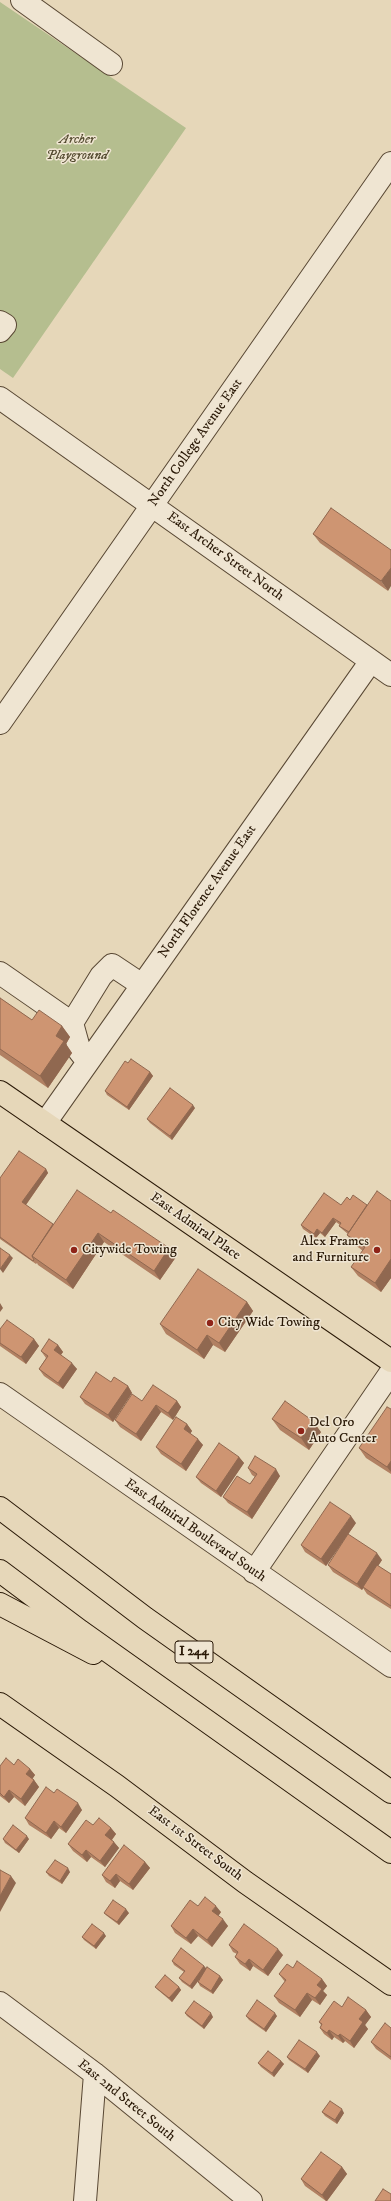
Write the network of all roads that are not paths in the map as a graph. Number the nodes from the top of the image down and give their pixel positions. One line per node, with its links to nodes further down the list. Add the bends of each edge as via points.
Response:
1 (22, 0): 2 (street)
2 (111, 64)
3 (391, 163): 7 (street, North College Avenue East)
4 (0, 322): 5 (street, via 5,325)
5 (0, 331)
6 (0, 398): 7 (street, East Archer Street North)
7 (153, 505): 8 (street, East Archer Street North); 9 (street, North College Avenue East)
8 (384, 666): 11 (street, North Florence Avenue East)
9 (0, 723)
10 (0, 973): 12 (street)
11 (142, 985): 12 (street, via 112,965 101,976); 13 (street, North Florence Avenue East)
12 (72, 1023): 13 (street, via 80,1052)
13 (88, 1062): 15 (street, North Florence Avenue East)
14 (0, 1092): 15 (main road, East Admiral Place)
15 (45, 1123): 16 (main road, East Admiral Place)
16 (391, 1361)
17 (391, 1372): 21 (street)
18 (0, 1394): 21 (street, East Admiral Boulevard South)
19 (0, 1508): 26 (main road, I 244, via 145,1618)
20 (0, 1570): 24 (main road, via 80,1631)
21 (254, 1572): 23 (street, East Admiral Boulevard South)
22 (0, 1604): 24 (main road)
23 (391, 1666)
24 (172, 1695): 27 (main road)
25 (0, 1704): 28 (main road, East 1st Street South, via 117,1786 245,1882)
26 (391, 1792)
27 (391, 1852)
28 (391, 1984)
29 (0, 2003): 30 (street, East 2nd Street South)
30 (95, 2074): 31 (street); 32 (street, East 2nd Street South)
31 (85, 2201)
32 (251, 2201)

